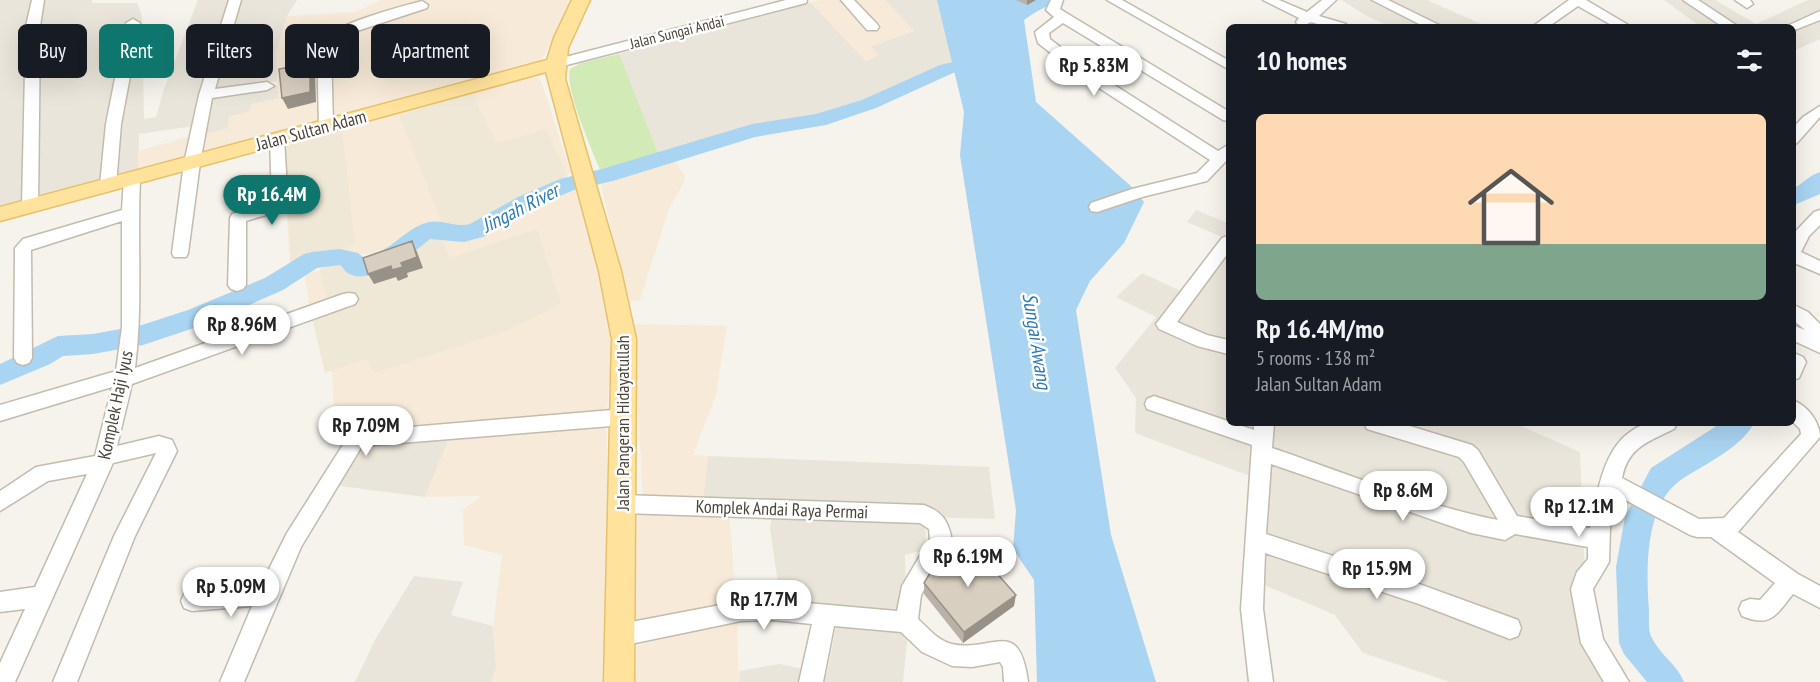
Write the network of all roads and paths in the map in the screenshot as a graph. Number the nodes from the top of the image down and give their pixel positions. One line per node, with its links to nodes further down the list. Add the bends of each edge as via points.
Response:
1 (38, 0): 38 (street, via 33,26)
2 (235, 0): 28 (street)
3 (581, 0): 25 (main road)
4 (801, 0): 25 (street, Jalan Sungai Andai)
5 (847, 0): 24 (street)
6 (1057, 0): 15 (street, via 1053,9)
7 (1113, 0): 26 (street)
8 (1269, 0): 16 (street)
9 (1330, 0): 16 (street)
10 (1378, 0): 19 (street)
11 (1577, 0): 20 (street); 21 (street)
12 (1689, 0): 22 (street)
13 (422, 5): 31 (street, via 340,33 324,44)
14 (1820, 15): 23 (street)
15 (1063, 17): 30 (street); 34 (street, via 1042,32 1043,40 1081,70)
16 (1303, 22): 18 (street)
17 (133, 23): 37 (street, via 116,99)
18 (1318, 24)
19 (1430, 24)
20 (1543, 24)
21 (1619, 24)
22 (1727, 24)
23 (1796, 25)
24 (872, 27)
25 (555, 64): 31 (main road, Jalan Sultan Adam); 59 (main road, Jalan Pangeran Hidayatullah, via 624,339)
26 (1226, 64)
27 (267, 86): 28 (street)
28 (206, 95): 35 (street)
29 (1820, 110): 32 (street)
30 (1226, 116)
31 (326, 126): 33 (main road, Jalan Sultan Adam)
32 (1796, 135)
33 (277, 139): 35 (main road, Jalan Sultan Adam); 48 (street, via 280,205 238,218)
34 (1224, 155): 39 (street, via 1202,177)
35 (192, 163): 36 (main road, Jalan Sultan Adam); 45 (street)
36 (132, 178): 37 (main road, Jalan Sultan Adam); 40 (street, Komplek Haji Iyus)
37 (108, 185): 38 (main road, Jalan Sultan Adam)
38 (30, 206): 41 (main road, Jalan Sultan Adam)
39 (1097, 207)
40 (130, 213): 54 (street, via 23,248); 55 (street, Komplek Haji Iyus, via 129,337)
41 (0, 214)
42 (1820, 216): 44 (street, via 1802,233)
43 (1226, 244): 53 (street, via 1165,324)
44 (1796, 246)
45 (180, 253)
46 (1796, 256): 47 (street)
47 (1820, 268)
48 (237, 285)
49 (348, 299): 55 (street)
50 (1796, 313): 52 (street, via 1813,328)
51 (1796, 338): 52 (street, via 1808,349)
52 (1819, 345)
53 (1226, 347)
54 (23, 358)
55 (124, 378): 58 (street); 63 (street, Komplek Haji Iyus)
56 (1154, 404): 62 (street)
57 (1796, 412): 68 (street, via 1809,426 1811,436 1730,527)
58 (0, 413)
59 (624, 417): 66 (main road, Jalan Pangeran Hidayatullah); 72 (street, via 358,438 294,540)
60 (1384, 426): 67 (street, via 1456,447 1471,456)
61 (1661, 426): 64 (street, via 1622,450 1613,471)
62 (1263, 439): 67 (street, via 1471,524 1505,531); 70 (street)
63 (104, 460): 65 (street, via 44,473); 73 (street, Komplek Haji Iyus); 83 (street, via 159,444 167,451 107,578)
64 (1616, 484): 68 (street, via 1682,522); 69 (street)
65 (0, 502)
66 (623, 504): 79 (street, Komplek Andai Raya Permai, via 924,514 939,524 941,540 910,593); 81 (main road, Jalan Pangeran Hidayatullah)
67 (1509, 524): 69 (street)
68 (1717, 529): 71 (street)
69 (1599, 539): 89 (street, via 1598,562 1582,589 1592,643)
70 (1255, 540): 80 (street); 88 (street, via 1252,609)
71 (1790, 581): 74 (street); 77 (street, via 1765,611)
72 (268, 595): 75 (street); 84 (street)
73 (42, 596): 76 (street); 82 (street, Komplek Haji Iyus)
74 (1820, 598)
75 (192, 601)
76 (0, 602)
77 (1750, 609)
78 (825, 615): 79 (street); 81 (street, via 741,611); 86 (street)
79 (907, 622): 87 (street, via 926,643 946,652 961,656 1008,653 1015,661)
80 (1510, 628)
81 (621, 635): 85 (main road, Jalan Pangeran Hidayatullah)
82 (3, 682)
83 (65, 682)
84 (232, 682)
85 (619, 682)
86 (811, 682)
87 (1016, 682)
88 (1261, 682)
89 (1617, 682)

